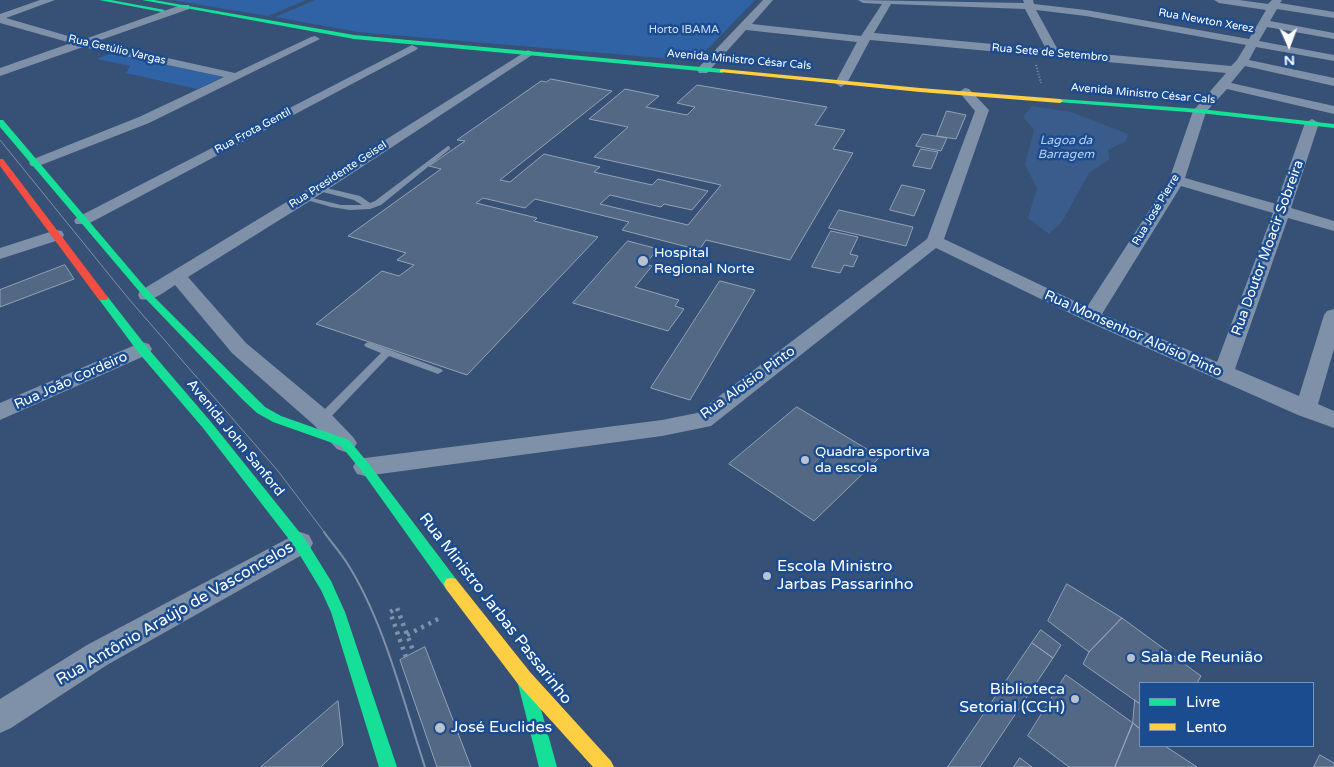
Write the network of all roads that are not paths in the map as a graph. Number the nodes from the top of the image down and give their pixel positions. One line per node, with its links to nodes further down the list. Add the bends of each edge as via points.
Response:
1 (50, 0): 13 (street)
2 (102, 0): 7 (main road, Avenida Ministro César Cals)
3 (768, 0): 15 (street)
4 (863, 0): 6 (street, Rua Newton Xerez)
5 (1219, 0): 9 (street)
6 (888, 1): 8 (street, Rua Newton Xerez); 17 (street)
7 (147, 2): 10 (main road, Avenida Ministro César Cals); 11 (main road, Avenida Ministro César Cals)
8 (1028, 3): 19 (street, Rua Newton Xerez); 23 (street)
9 (1274, 4): 12 (street); 14 (street, Rua José Pierre)
10 (185, 7): 11 (street); 21 (main road, Avenida Ministro César Cals, via 340,35)
11 (171, 12): 18 (main road, Avenida Ministro César Cals); 20 (street)
12 (1334, 15)
13 (1, 17): 20 (street, Rua Getúlio Vargas)
14 (1263, 23): 16 (street); 19 (street, Rua José Pierre)
15 (743, 26): 17 (street, Rua Sete de Setembro); 26 (street)
16 (1334, 36)
17 (865, 38): 23 (street, Rua Sete de Setembro); 29 (street)
18 (316, 39): 21 (main road, Avenida Ministro César Cals, via 379,50); 28 (street)
19 (1253, 42): 24 (street, Rua Newton Xerez); 25 (street, Rua José Pierre)
20 (82, 43): 27 (street); 28 (street, Rua Getúlio Vargas)
21 (418, 45): 22 (main road, Avenida Ministro César Cals); 46 (street, Rua Frota Gentil)
22 (528, 53): 26 (main road, Avenida Ministro César Cals); 42 (street, Rua Presidente Geisel)
23 (1054, 54): 25 (street, Rua Sete de Setembro)
24 (1334, 58)
25 (1238, 66): 30 (street, Rua Sete de Setembro); 31 (street, Rua José Pierre)
26 (704, 70): 29 (main road, Avenida Ministro César Cals)
27 (0, 72)
28 (234, 76): 40 (street, via 117,131)
29 (841, 82): 32 (main road, Avenida Ministro César Cals)
30 (1334, 82)
31 (1224, 85): 33 (street); 34 (street, Rua José Pierre)
32 (965, 92): 34 (main road, Avenida Ministro César Cals); 49 (street, via 982,110)
33 (1334, 110)
34 (1200, 111): 36 (main road, Avenida Ministro César Cals); 41 (street, Rua José Pierre)
35 (0, 122): 40 (main road)
36 (1312, 123): 37 (main road, Avenida Ministro César Cals); 45 (street, Rua Doutor Moacir Sobreira)
37 (1334, 126)
38 (448, 148): 44 (lane)
39 (0, 161): 48 (main road, Avenida John Sanford)
40 (36, 163): 46 (main road)
41 (1176, 180): 45 (street); 54 (street, Rua José Pierre)
42 (318, 188): 43 (street, Rua Presidente Geisel); 44 (lane, via 357,198)
43 (304, 198): 44 (lane, via 336,207); 51 (street, Rua Presidente Geisel)
44 (370, 207)
45 (1282, 211): 47 (street); 59 (street, Rua Doutor Moacir Sobreira)
46 (82, 221): 52 (main road)
47 (1334, 226)
48 (56, 235): 50 (street); 56 (main road, Avenida John Sanford)
49 (936, 241): 54 (street, Rua Monsenhor Aloísio Pinto); 65 (street, Rua Aloísio Pinto, via 703,420)
50 (0, 254)
51 (178, 277): 52 (street, Rua Presidente Geisel); 62 (street, via 239,348)
52 (147, 295): 64 (main road, via 261,410 296,428)
53 (1334, 315): 60 (street)
54 (1091, 316): 59 (street, Rua Monsenhor Aloísio Pinto)
55 (369, 345): 57 (lane)
56 (142, 349): 61 (street, Rua João Cordeiro); 66 (main road, Avenida John Sanford, via 208,425)
57 (387, 352): 58 (lane); 62 (lane)
58 (438, 371)
59 (1223, 373): 60 (street, Rua Monsenhor Aloísio Pinto)
60 (1306, 408): 63 (street, Rua Monsenhor Aloísio Pinto)
61 (0, 412)
62 (322, 418): 64 (street)
63 (1334, 420)
64 (345, 443): 65 (main road)
65 (365, 467): 67 (main road, Rua Ministro Jarbas Passarinho, via 428,555)
66 (300, 543): 68 (street, Rua Antônio Araújo de Vasconcelos, via 97,655); 69 (main road, Avenida John Sanford, via 338,612)
67 (524, 678): 70 (main road); 71 (main road, Rua Ministro Jarbas Passarinho)
68 (0, 718)
69 (388, 767)
70 (548, 767)
71 (605, 767)

